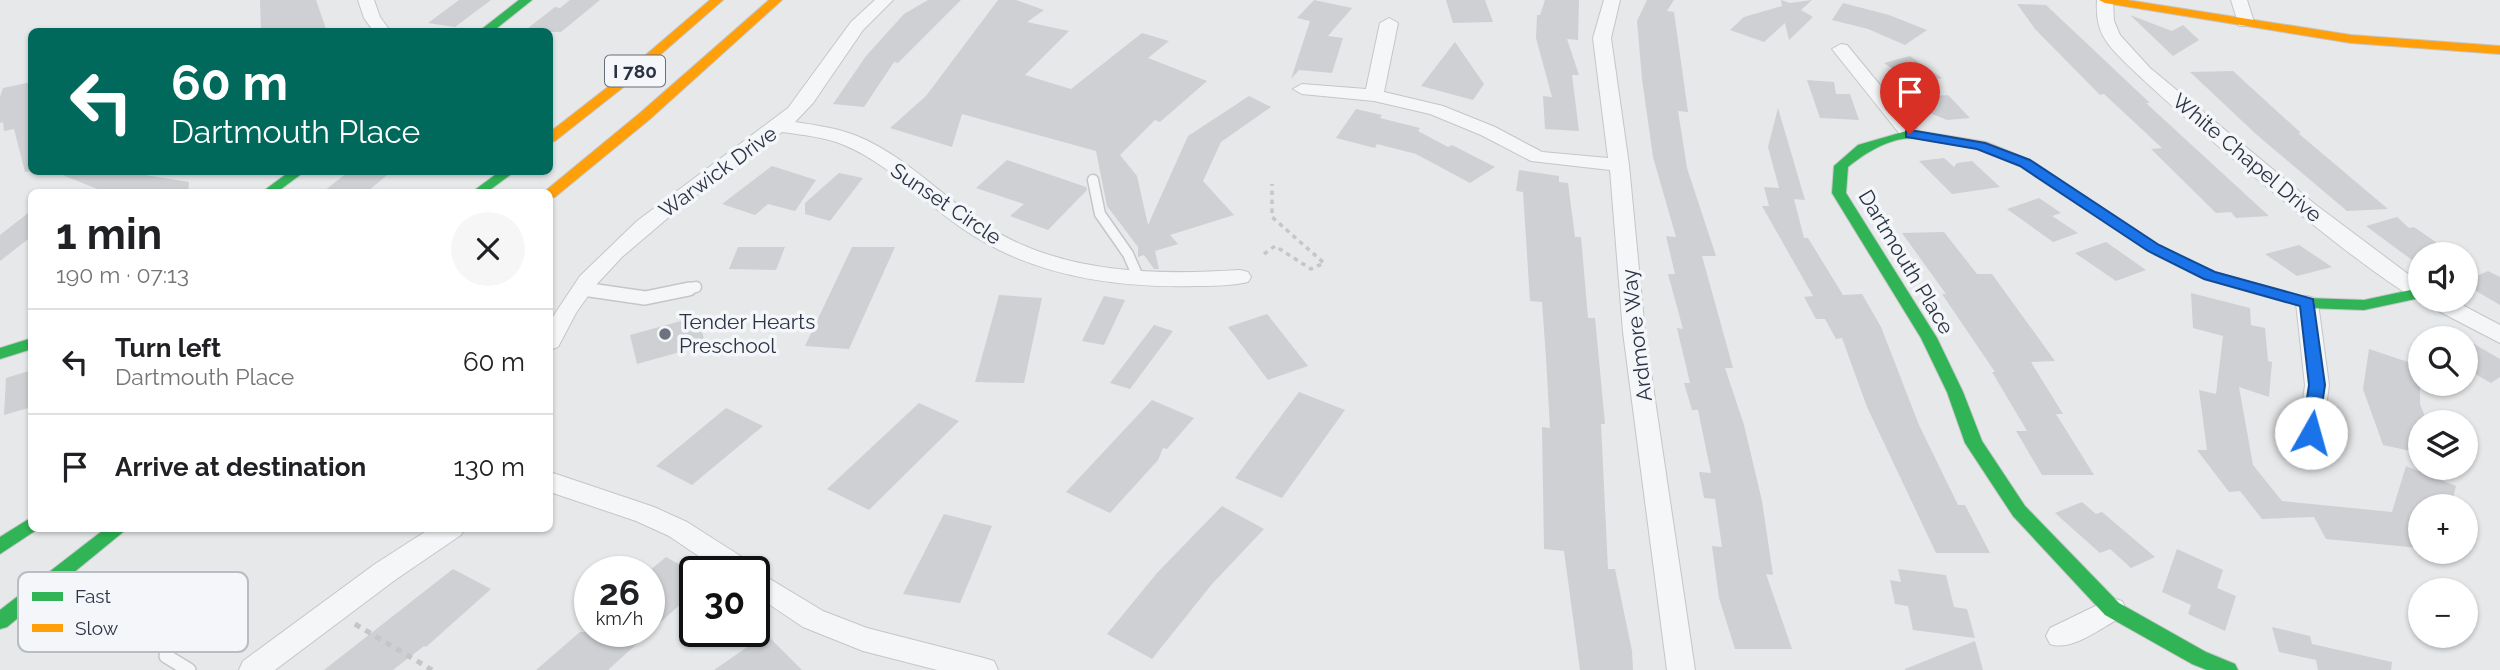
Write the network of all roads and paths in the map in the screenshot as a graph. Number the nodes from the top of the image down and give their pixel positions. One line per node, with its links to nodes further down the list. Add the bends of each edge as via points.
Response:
1 (366, 0): 12 (street)
2 (526, 0): 13 (main road)
3 (717, 0): 21 (main road, I 780)
4 (776, 0): 18 (main road, I 780)
5 (886, 0): 19 (street, Warwick Drive, via 858,25)
6 (1612, 0): 22 (street, Ardmore Way, via 1602,38)
7 (2105, 0): 10 (main road); 33 (street, White Chapel Drive, via 2104,22 2115,41 2148,74 2323,223)
8 (2239, 0): 10 (street)
9 (794, 5): 18 (main road)
10 (2245, 22): 15 (main road, via 2443,49)
11 (1389, 23): 17 (street)
12 (380, 28)
13 (489, 28)
14 (1841, 49): 20 (street)
15 (2500, 50)
16 (1302, 89): 17 (street)
17 (1374, 95): 22 (street, via 1436,110 1538,157)
18 (645, 116): 29 (main road, I 780)
19 (780, 127): 31 (street, Sunset Circle, via 856,143 1013,249 1058,265); 35 (street, Warwick Drive, via 650,222 610,256)
20 (1910, 134): 37 (main road, Dartmouth Place, via 1980,145 2025,163 2154,248 2209,275); 53 (main road, Dartmouth Place, via 1863,148 1841,166 1839,193 1929,338 1974,443 2019,511)
21 (553, 136)
22 (1619, 164): 62 (street, Ardmore Way, via 1634,332)
23 (289, 175): 27 (main road)
24 (503, 175): 28 (main road)
25 (1093, 180): 31 (lane, via 1100,214)
26 (1272, 184): 30 (path, via 1272,217 1324,263 1311,269 1275,246)
27 (272, 189)
28 (483, 189)
29 (553, 192)
30 (1264, 254)
31 (1138, 277): 32 (street, Sunset Circle)
32 (1240, 277)
33 (2408, 285)
34 (696, 287): 35 (lane, via 645,298)
35 (583, 289): 39 (street, Warwick Drive)
36 (2408, 296): 37 (main road, Dartmouth Place, via 2364,305)
37 (2308, 303): 43 (street, via 2317,385)
38 (2458, 312): 40 (street)
39 (553, 333)
40 (2500, 334)
41 (28, 344): 42 (main road)
42 (0, 354)
43 (2307, 458)
44 (553, 483): 49 (street, via 645,514)
45 (28, 527): 48 (main road)
46 (115, 532): 50 (main road)
47 (446, 532): 54 (street)
48 (0, 547)
49 (719, 556)
50 (63, 572)
51 (770, 591): 61 (street, via 813,619 863,639)
52 (18, 607): 55 (main road)
53 (2112, 610): 56 (street); 63 (main road, Dartmouth Place)
54 (333, 611): 59 (street); 60 (path)
55 (0, 621)
56 (2060, 636)
57 (166, 656): 58 (lane)
58 (189, 670)
59 (253, 670)
60 (432, 670)
61 (984, 670)
62 (1681, 670)
63 (2228, 670)

